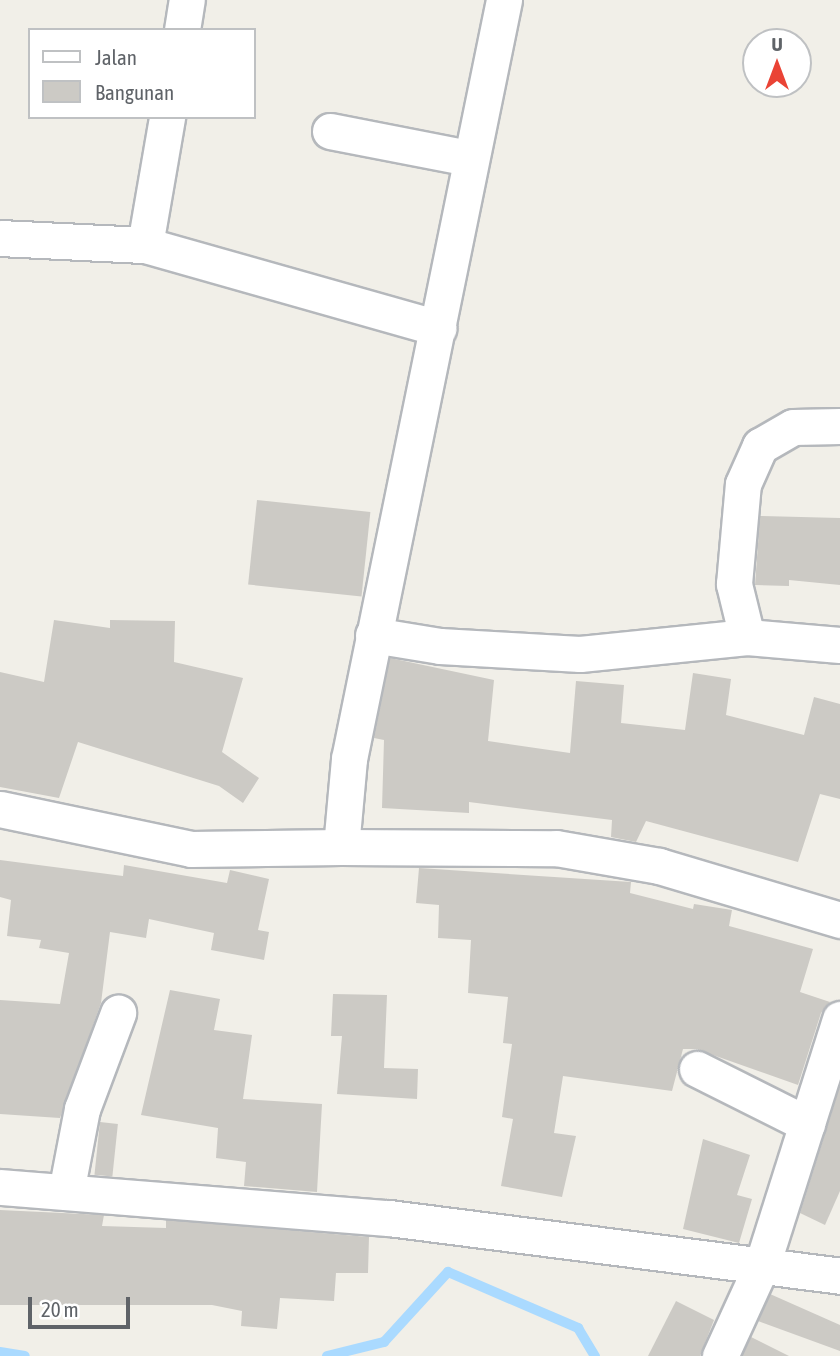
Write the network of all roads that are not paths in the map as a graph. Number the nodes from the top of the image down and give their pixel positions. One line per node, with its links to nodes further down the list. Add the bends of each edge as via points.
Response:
1 (187, 0): 3 (street)
2 (503, 0): 6 (street)
3 (182, 28)
4 (167, 119): 8 (street)
5 (330, 131): 6 (street)
6 (469, 158): 9 (street)
7 (0, 238): 8 (street)
8 (145, 244): 9 (street)
9 (439, 328): 11 (street)
10 (840, 426): 12 (street, via 793,427 760,446 748,471 735,526 734,584)
11 (373, 635): 12 (street, via 440,646 580,654); 15 (street, via 349,759)
12 (747, 637): 13 (street)
13 (840, 645)
14 (0, 809): 15 (street, via 191,849)
15 (316, 849): 16 (street, via 556,848 659,866)
16 (840, 920)
17 (118, 1013): 22 (street, via 82,1109)
18 (840, 1019): 20 (street)
19 (697, 1069): 20 (street)
20 (807, 1124): 23 (street)
21 (0, 1187): 22 (street)
22 (66, 1192): 23 (street, via 389,1218)
23 (763, 1262): 24 (street); 25 (street)
24 (840, 1276)
25 (720, 1356)

